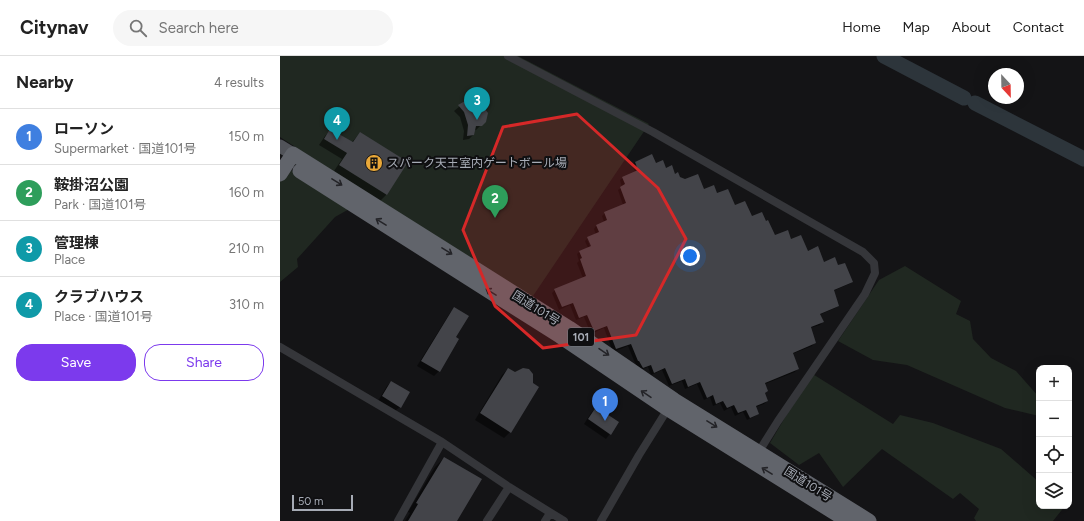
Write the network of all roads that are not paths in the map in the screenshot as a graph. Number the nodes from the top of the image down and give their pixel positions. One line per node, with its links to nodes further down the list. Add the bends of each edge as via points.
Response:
1 (508, 56): 6 (street, via 653,132 863,252 874,263 875,274 864,294)
2 (284, 159): 4 (highway, 国道101号 / 101)
3 (280, 347): 5 (street)
4 (671, 404): 6 (highway, 国道101号 / 101, one-way to 6); 13 (street); 14 (highway, 国道101号 / 101, one-way to 4)
5 (442, 442): 7 (street); 9 (street)
6 (758, 453): 15 (highway, 国道101号 / 101)
7 (508, 487): 8 (street); 10 (street)
8 (550, 512): 11 (street); 12 (street)
9 (398, 521)
10 (487, 521)
11 (545, 521)
12 (564, 521)
13 (601, 521)
14 (848, 521)
15 (869, 521)

